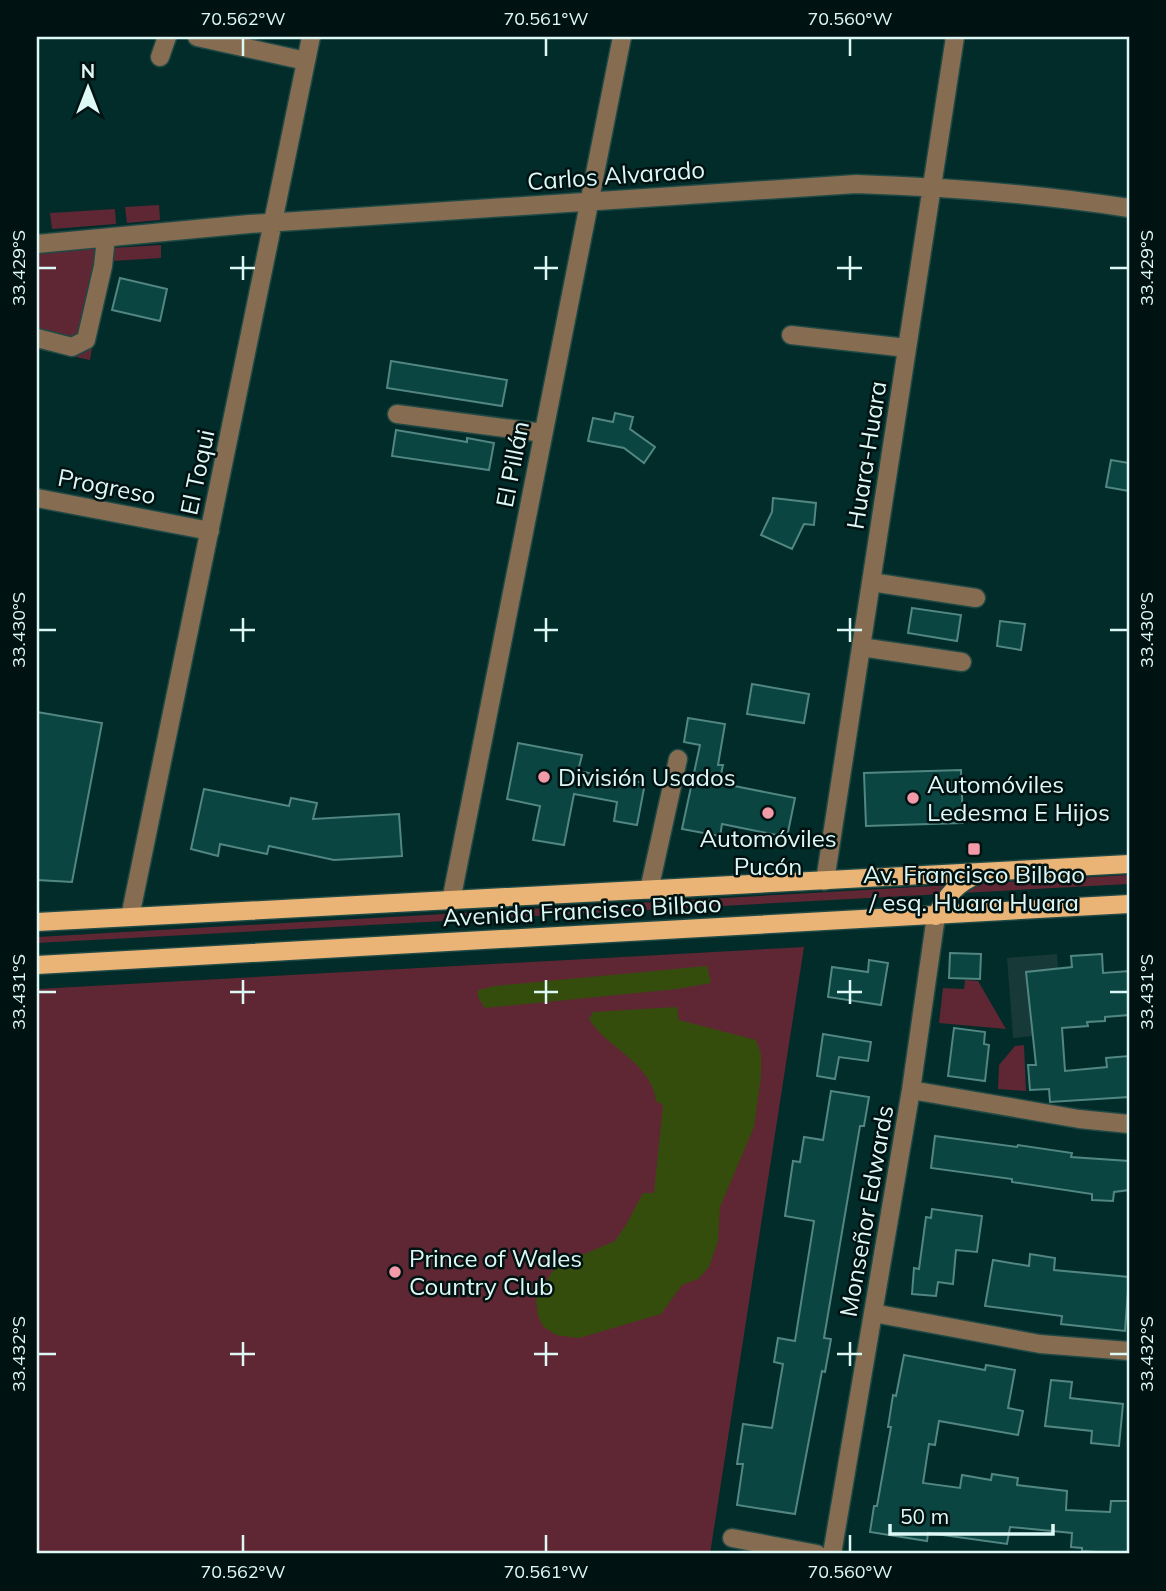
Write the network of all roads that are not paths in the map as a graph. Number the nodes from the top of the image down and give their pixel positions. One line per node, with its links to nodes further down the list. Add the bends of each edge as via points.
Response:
1 (167, 37): 6 (street)
2 (197, 37): 7 (street)
3 (311, 37): 7 (street, El Toqui)
4 (622, 37): 9 (street, El Pillán)
5 (955, 37): 8 (street, Huara-Huara)
6 (160, 57)
7 (306, 61): 11 (street, El Toqui)
8 (932, 186): 9 (street, Carlos Alvarado, via 856,184); 10 (street, Carlos Alvarado); 16 (street, Huara-Huara)
9 (589, 202): 11 (street, Carlos Alvarado); 18 (street, El Pillán)
10 (1129, 208)
11 (272, 223): 12 (street, Carlos Alvarado); 20 (street, El Toqui)
12 (106, 238): 13 (street, Carlos Alvarado); 15 (street, via 86,340 72,347)
13 (37, 244)
14 (791, 335): 16 (street)
15 (37, 338)
16 (907, 348): 21 (street, Huara-Huara)
17 (397, 414): 18 (street)
18 (543, 433): 30 (street, El Pillán)
19 (37, 498): 20 (street, Progreso)
20 (210, 531): 33 (street, El Toqui)
21 (871, 582): 22 (street); 23 (street, Huara-Huara)
22 (976, 598)
23 (861, 647): 24 (street); 28 (street, Huara-Huara)
24 (962, 662)
25 (678, 758): 29 (street)
26 (1129, 864): 27 (main road, Avenida Francisco Bilbao)
27 (988, 872): 28 (main road, Avenida Francisco Bilbao); 32 (main road, via 956,887)
28 (825, 881): 29 (main road, Avenida Francisco Bilbao)
29 (649, 890): 30 (main road, Avenida Francisco Bilbao)
30 (451, 901): 33 (main road, Avenida Francisco Bilbao)
31 (1129, 904): 32 (main road, Avenida Francisco Bilbao)
32 (936, 916): 35 (main road, Avenida Francisco Bilbao); 36 (street, Monseñor Edwards)
33 (130, 917): 34 (main road, Avenida Francisco Bilbao)
34 (37, 922)
35 (37, 965)
36 (911, 1090): 37 (street); 38 (street, Monseñor Edwards)
37 (1129, 1124)
38 (873, 1313): 39 (street, via 1040,1345); 42 (street, Monseñor Edwards)
39 (1129, 1351)
40 (732, 1538): 41 (street)
41 (817, 1554)
42 (832, 1554)

